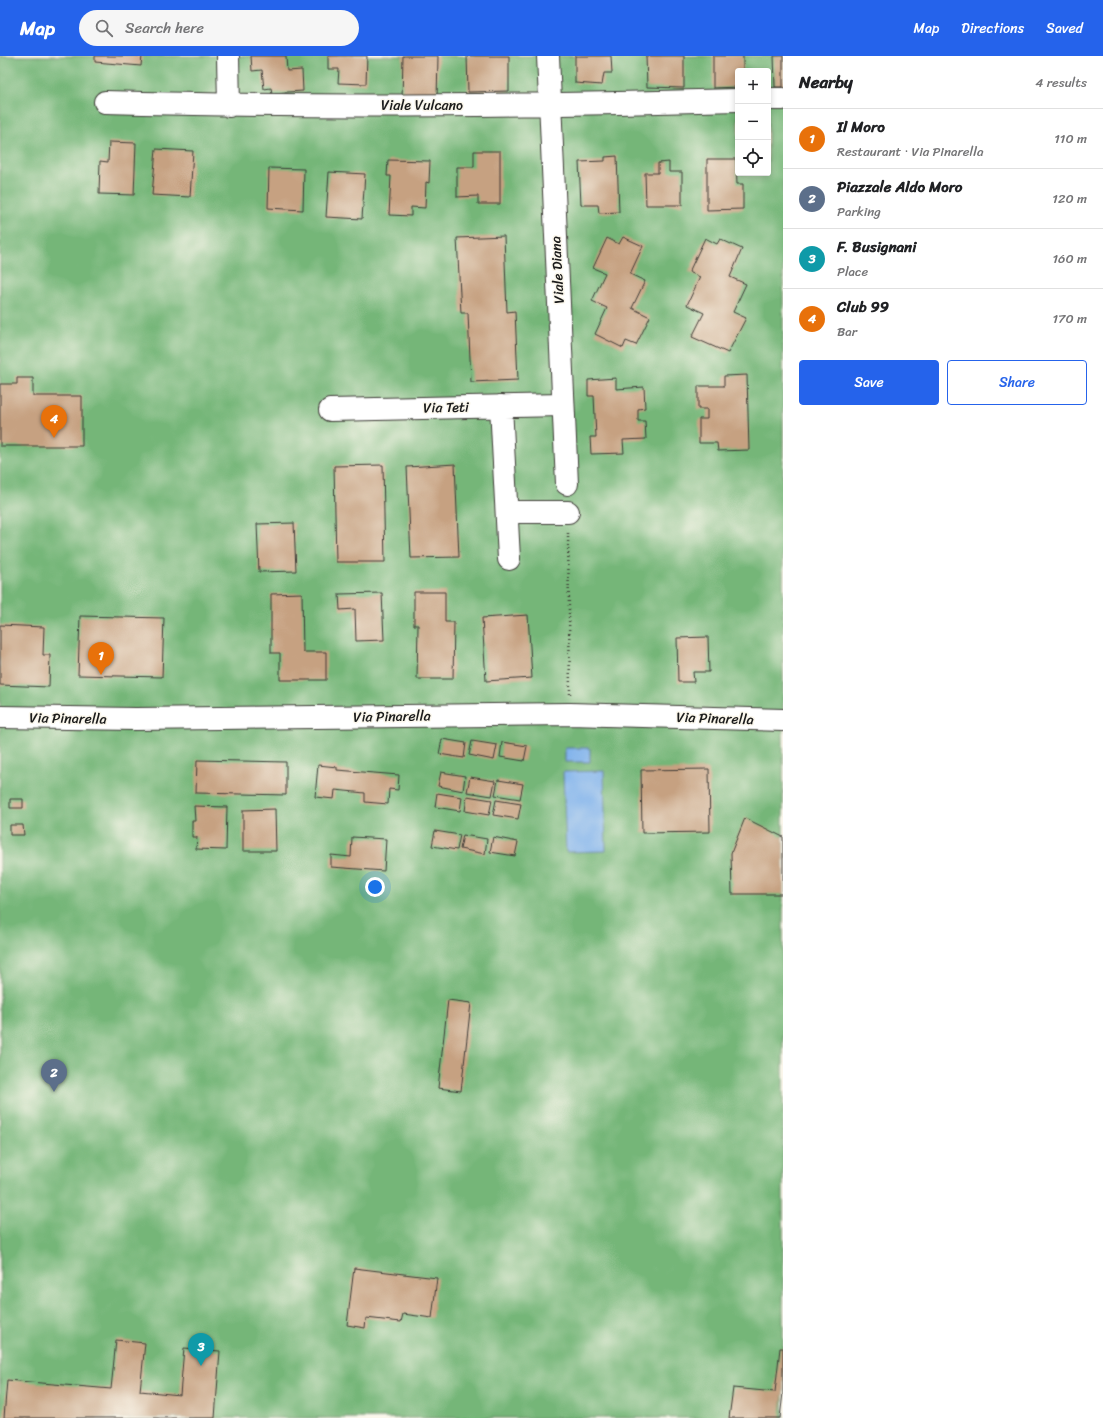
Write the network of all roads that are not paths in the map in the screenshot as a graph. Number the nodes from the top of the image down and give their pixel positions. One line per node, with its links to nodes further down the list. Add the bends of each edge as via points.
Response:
1 (228, 56): 8 (street)
2 (548, 56): 7 (street, Viale Diana)
3 (771, 99): 4 (street)
4 (783, 99)
5 (735, 100): 7 (street, Viale Vulcano)
6 (105, 102): 8 (street, Viale Vulcano)
7 (550, 105): 8 (street, Viale Vulcano); 9 (street, Viale Diana)
8 (229, 106)
9 (563, 405): 10 (street, Via Teti); 12 (street, Viale Diana)
10 (501, 406): 11 (street, Via Teti); 13 (street)
11 (330, 410)
12 (567, 484)
13 (507, 512): 14 (street); 15 (street)
14 (568, 512)
15 (509, 559)
16 (0, 717): 17 (street, Via Pinarella, via 128,719 570,714)
17 (783, 720)

